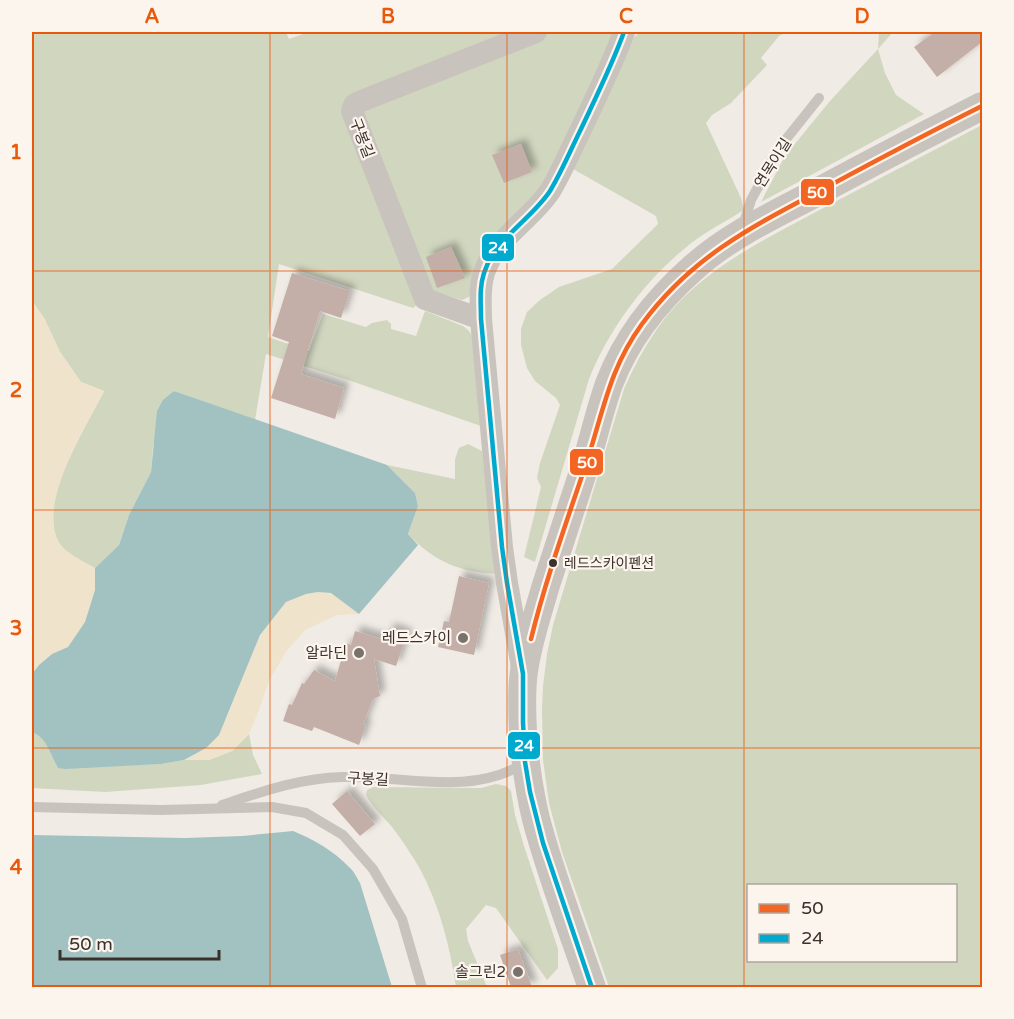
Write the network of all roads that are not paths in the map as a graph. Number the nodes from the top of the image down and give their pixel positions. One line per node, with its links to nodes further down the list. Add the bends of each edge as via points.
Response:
1 (536, 32): 6 (street, 구봉길, via 359,102 352,111 425,299)
2 (624, 32): 6 (street, via 551,190 492,256 481,290)
3 (819, 98): 5 (lane, 연목이길, via 779,148 750,200)
4 (982, 106): 5 (street)
5 (740, 234): 7 (street, via 676,284 641,325 617,365 541,603)
6 (481, 319): 7 (street, via 507,583)
7 (523, 674): 8 (street)
8 (525, 762): 10 (lane, 구봉길, via 510,772 469,781 315,779); 12 (street, via 543,843)
9 (32, 807): 10 (lane, 구봉길)
10 (210, 808): 11 (lane, 구봉길, via 272,807 306,813 343,835 373,869 402,919)
11 (422, 987)
12 (592, 987)

